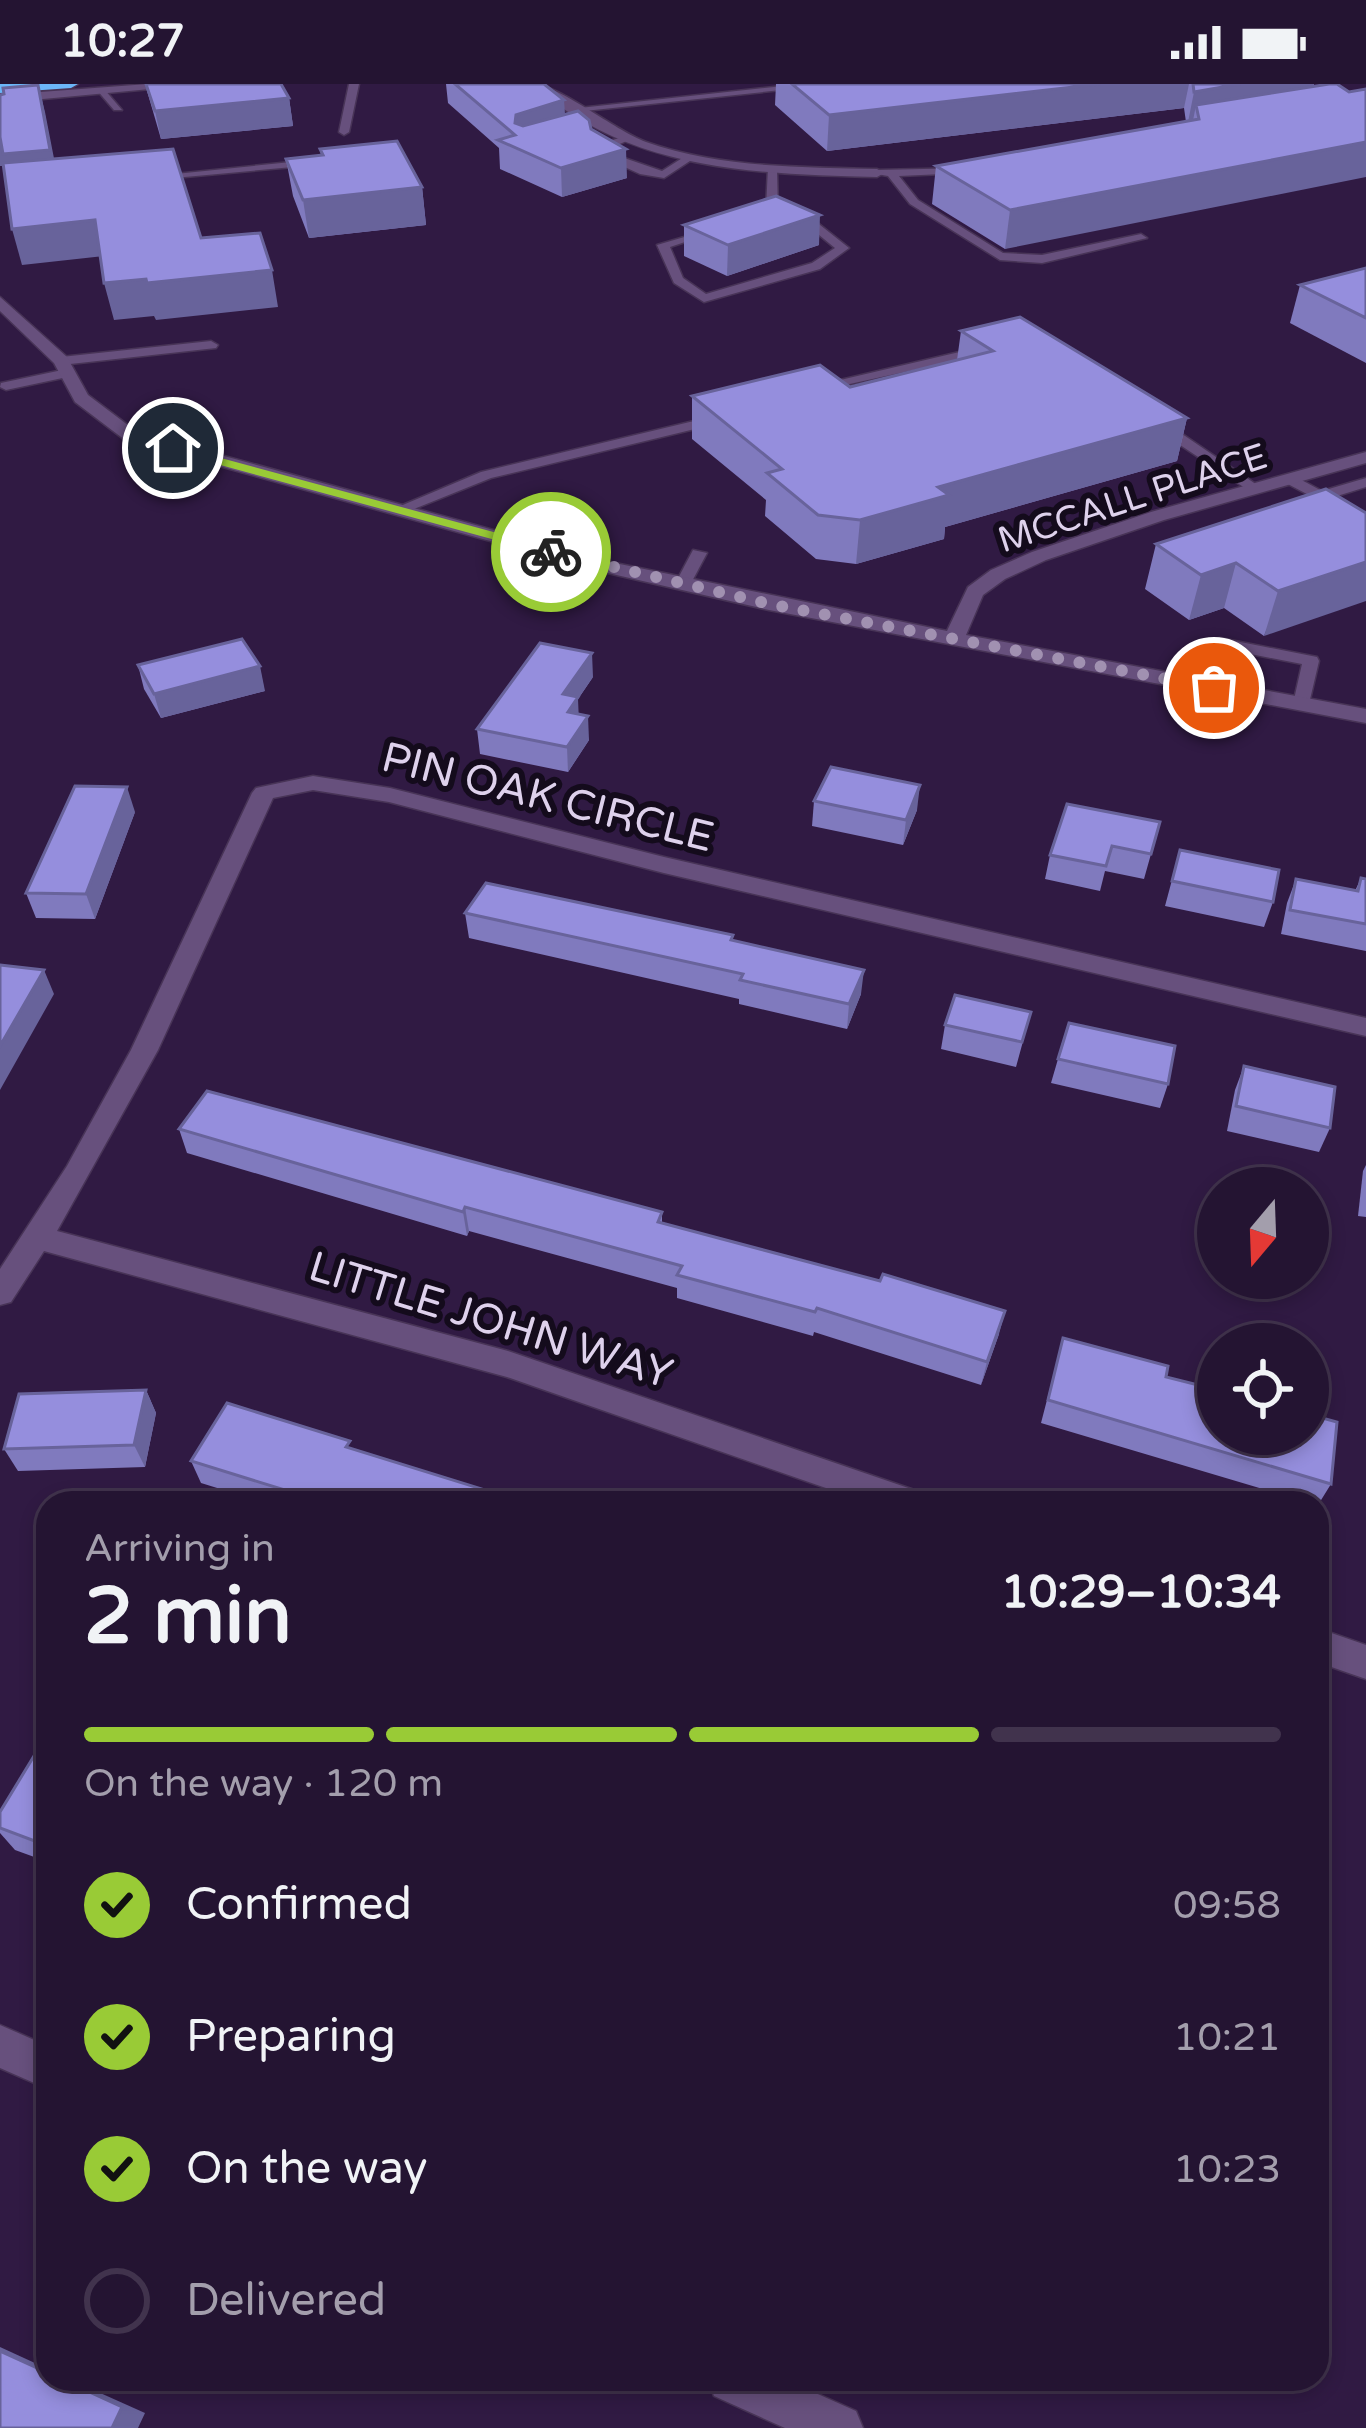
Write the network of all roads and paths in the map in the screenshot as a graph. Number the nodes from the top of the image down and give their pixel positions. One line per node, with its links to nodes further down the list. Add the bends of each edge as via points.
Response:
1 (52, 84): 7 (highway)
2 (71, 84): 7 (highway)
3 (198, 84): 8 (street)
4 (354, 84): 14 (lane)
5 (538, 84): 11 (street)
6 (833, 84): 11 (lane)
7 (0, 88)
8 (100, 91): 9 (street); 10 (lane)
9 (0, 99)
10 (118, 108)
11 (575, 109): 12 (street)
12 (599, 125): 13 (lane); 15 (street)
13 (580, 130)
14 (344, 132)
15 (626, 139): 16 (street); 16 (lane, via 599,153 664,175)
16 (691, 158): 19 (street)
17 (311, 163): 21 (lane)
18 (982, 168): 20 (lane)
19 (772, 170): 20 (street); 22 (lane)
20 (884, 173): 25 (lane, via 914,202 1009,258)
21 (133, 179)
22 (772, 209): 23 (lane); 24 (lane, via 806,219 843,248 816,266 704,298 678,280 663,245)
23 (750, 217)
24 (728, 224)
25 (1141, 238)
26 (0, 303): 29 (street)
27 (212, 345): 29 (lane)
28 (1010, 345): 31 (lane)
29 (64, 367): 30 (lane); 39 (street, via 81,398 131,436)
30 (6, 386)
31 (795, 394)
32 (1136, 410): 37 (lane)
33 (739, 413): 39 (lane, via 486,475)
34 (1366, 457): 35 (street, MCCALL PLACE)
35 (1289, 479): 37 (street, MCCALL PLACE); 38 (lane)
36 (1366, 482): 38 (lane)
37 (1256, 489): 43 (street, MCCALL PLACE, via 1008,567 976,590)
38 (1321, 496): 40 (lane)
39 (398, 510): 42 (street)
40 (1366, 520)
41 (699, 553): 42 (lane)
42 (683, 584): 43 (street)
43 (953, 642): 45 (street)
44 (1220, 643): 45 (lane, via 1311,661)
45 (1302, 704): 46 (street)
46 (1366, 716)
47 (1366, 1028): 48 (street, PIN OAK CIRCLE, via 313,782 264,793 172,1001)
48 (39, 1238): 49 (street, PIN OAK CIRCLE); 50 (street, LITTLE JOHN WAY, via 508,1364)
49 (0, 1293)
50 (876, 1491)
51 (1329, 1649): 52 (street)
52 (1366, 1662)
53 (0, 2046): 54 (street)
54 (36, 2062)
55 (757, 2391): 56 (street)
56 (838, 2428)

